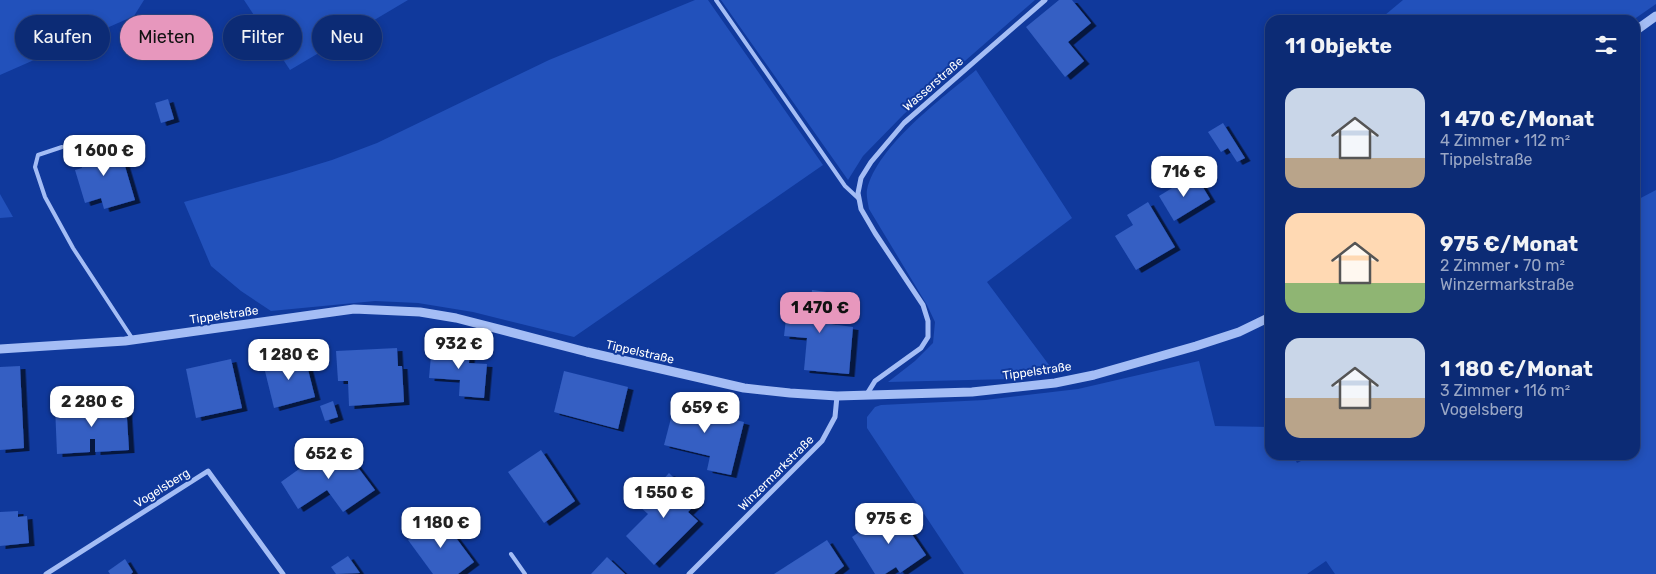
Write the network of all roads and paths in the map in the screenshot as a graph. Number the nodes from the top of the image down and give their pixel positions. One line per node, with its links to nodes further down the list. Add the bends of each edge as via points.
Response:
1 (716, 0): 6 (lane, via 845,186)
2 (1045, 0): 6 (street, Wasserstraße, via 904,123 861,178)
3 (1656, 16): 4 (street)
4 (1640, 27)
5 (62, 147): 8 (lane, via 38,155 34,167 45,197 73,248)
6 (859, 199): 10 (street, via 875,233 923,305 928,321 928,336 924,344 875,381)
7 (1265, 319): 10 (street, Tippelstraße, via 1239,332 1196,346 1055,383 972,392)
8 (133, 340): 9 (street, Tippelstraße); 11 (street, Tippelstraße, via 354,309 404,311 456,318 744,388)
9 (0, 349)
10 (867, 394): 11 (street, Tippelstraße)
11 (837, 396): 16 (street, Winzermarkstraße, via 835,417 822,441)
12 (511, 554): 15 (lane)
13 (46, 574): 14 (street, Vogelsberg, via 208,471)
14 (283, 574)
15 (525, 574)
16 (689, 574)

